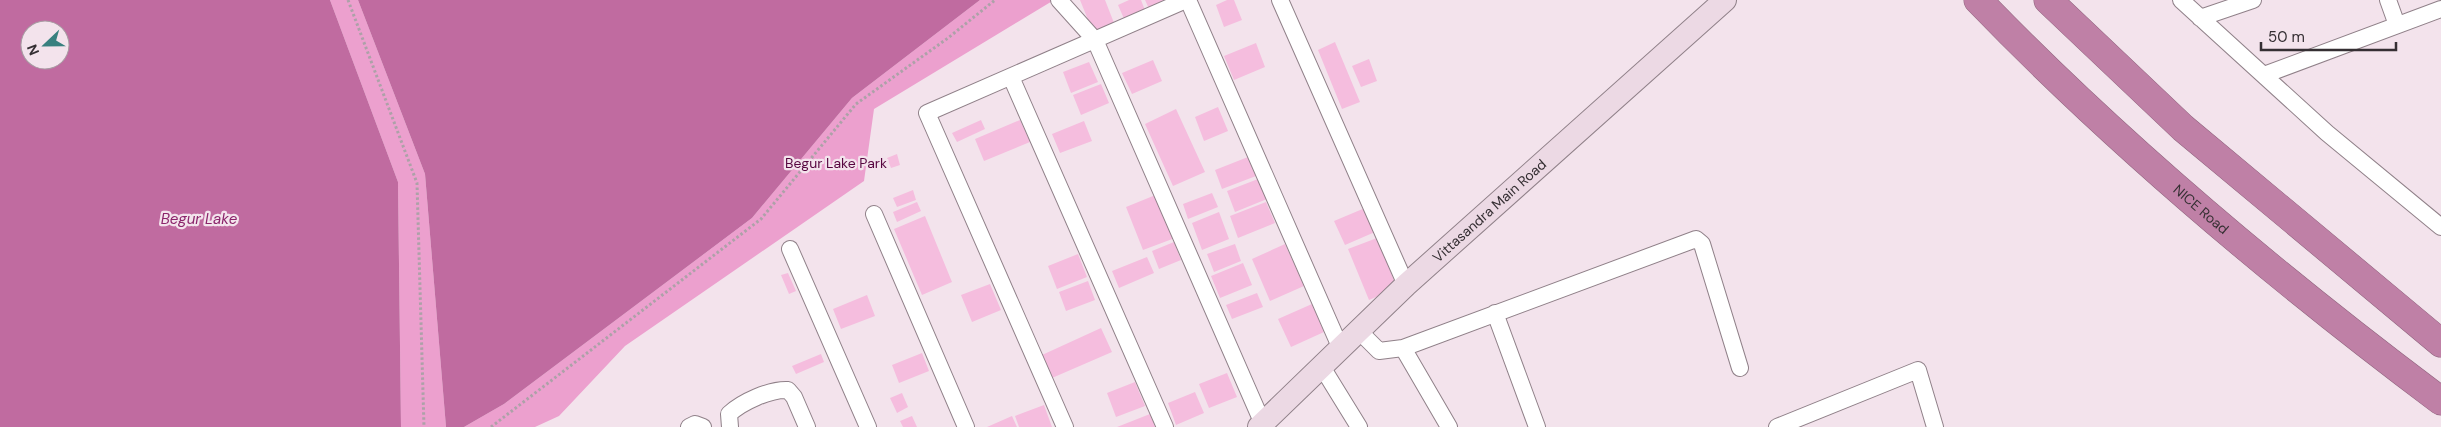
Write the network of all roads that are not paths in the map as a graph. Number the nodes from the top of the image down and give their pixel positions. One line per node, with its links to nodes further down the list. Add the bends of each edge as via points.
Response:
1 (1059, 0): 13 (street)
2 (1187, 0): 13 (street); 24 (street)
3 (1280, 0): 19 (street)
4 (1724, 0): 19 (street, Vittasandra Main Road)
5 (1978, 0): 27 (highway, NICE Road, via 2151,168 2232,237)
6 (2048, 0): 22 (highway, via 2183,128)
7 (2181, 0): 11 (street)
8 (2253, 0): 11 (street)
9 (2388, 0): 12 (street)
10 (2441, 9): 12 (street)
11 (2200, 18): 14 (street)
12 (2397, 25): 14 (street)
13 (1095, 40): 15 (street); 28 (street)
14 (2264, 75): 17 (street, via 2327,133)
15 (1011, 77): 35 (street, via 927,113); 36 (street)
16 (874, 214): 34 (street)
17 (2441, 227)
18 (790, 249): 33 (street)
19 (1406, 285): 21 (street, Vittasandra Main Road)
20 (1495, 312): 23 (street); 26 (street, via 1696,239 1702,244); 39 (street)
21 (1359, 331): 23 (street, via 1378,352); 24 (street, Vittasandra Main Road)
22 (2441, 343)
23 (1403, 348): 38 (street)
24 (1341, 349): 25 (street, Vittasandra Main Road)
25 (1322, 367): 28 (street, Vittasandra Main Road); 37 (street)
26 (1740, 368)
27 (2441, 400)
28 (1261, 425)
29 (689, 427): 30 (street, via 695,424)
30 (703, 427)
31 (730, 427): 32 (street, via 729,414 735,408 779,389 788,390 794,396)
32 (807, 427)
33 (868, 427)
34 (966, 427)
35 (1065, 427)
36 (1165, 427)
37 (1359, 427)
38 (1449, 427)
39 (1537, 427)
40 (1777, 427): 41 (street, via 1918,370)
41 (1935, 427)

